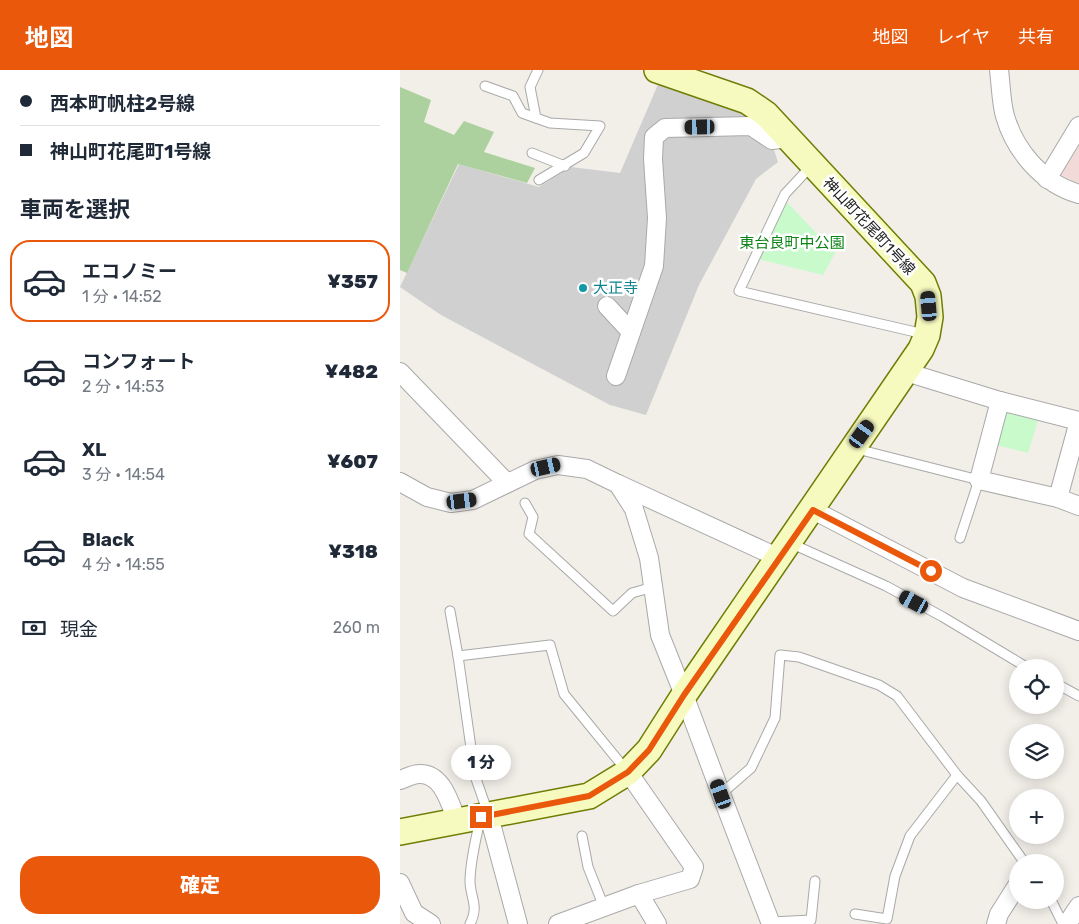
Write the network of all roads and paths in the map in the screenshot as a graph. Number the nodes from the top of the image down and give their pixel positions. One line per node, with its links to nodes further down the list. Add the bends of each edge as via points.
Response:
1 (538, 70): 5 (lane, via 530,87)
2 (657, 70): 7 (street, 神山町花尾町1号線, via 747,101 766,114)
3 (999, 70): 11 (street, via 1005,116 1018,145 1035,169)
4 (485, 86): 5 (lane, via 513,96 522,113)
5 (536, 118): 10 (lane, via 550,123 600,126 584,152)
6 (1079, 126): 11 (street)
7 (788, 138): 9 (street, 神山町花尾町1号線); 15 (street, via 772,140 751,126 665,128 654,137 657,218 654,266)
8 (532, 153): 10 (lane)
9 (813, 165): 16 (street, 神山町花尾町1号線, via 923,283 928,296); 16 (lane, via 785,194 739,291)
10 (564, 166): 12 (lane)
11 (1047, 179): 13 (street)
12 (539, 180)
13 (1079, 194)
14 (607, 306): 15 (street)
15 (631, 332): 19 (street)
16 (927, 335): 18 (street, 神山町花尾町1号線)
17 (400, 372): 25 (street)
18 (906, 372): 20 (street); 22 (street, 神山町花尾町1号線)
19 (616, 376)
20 (1000, 401): 21 (street); 23 (street)
21 (1079, 421): 27 (street)
22 (852, 448): 23 (lane); 30 (street, 神山町花尾町1号線)
23 (979, 480): 27 (street); 31 (lane)
24 (400, 482): 25 (street, via 427,497 451,503 473,500)
25 (506, 483): 26 (street, via 535,470 558,465 587,469)
26 (618, 484): 32 (street); 33 (street, via 634,509 649,558)
27 (1058, 498): 29 (street)
28 (526, 503): 33 (lane, via 533,518 529,534 613,611 632,593)
29 (1079, 506)
30 (813, 510): 32 (street, 神山町花尾町1号線); 35 (street, via 963,588)
31 (960, 538)
32 (784, 550): 37 (lane, via 886,586); 39 (street, 神山町花尾町1号線)
33 (653, 587): 39 (street, via 660,635)
34 (450, 610): 36 (lane)
35 (1079, 631)
36 (458, 656): 41 (lane, via 550,644 564,694); 45 (lane, via 475,776)
37 (1013, 659)
38 (1064, 687): 40 (lane)
39 (684, 695): 41 (street, 神山町花尾町1号線, via 649,750); 44 (street)
40 (1079, 696)
41 (628, 772): 45 (street, 神山町花尾町1号線, via 589,796); 51 (street, via 694,867 690,879)
42 (957, 775): 44 (lane, via 897,696 879,685 799,657 780,655 775,718 750,768); 48 (lane, via 981,801); 56 (lane, via 910,836 895,876 887,919)
43 (400, 780): 45 (street, via 420,774 435,778)
44 (721, 794): 57 (street)
45 (476, 818): 46 (street, 神山町花尾町1号線); 59 (lane, via 470,883 475,914); 60 (street)
46 (400, 832)
47 (582, 836): 54 (lane, via 588,867)
48 (1018, 854)
49 (815, 881): 57 (lane, via 811,920)
50 (400, 883): 58 (street, via 414,913)
51 (639, 894): 54 (street); 62 (street)
52 (1009, 899): 63 (street)
53 (1079, 906): 65 (street)
54 (604, 907): 61 (street)
55 (1056, 909): 64 (lane)
56 (855, 914)
57 (771, 923)
58 (431, 924)
59 (470, 924)
60 (518, 924)
61 (558, 924)
62 (657, 924)
63 (996, 924)
64 (1063, 924)
65 (1067, 924)

